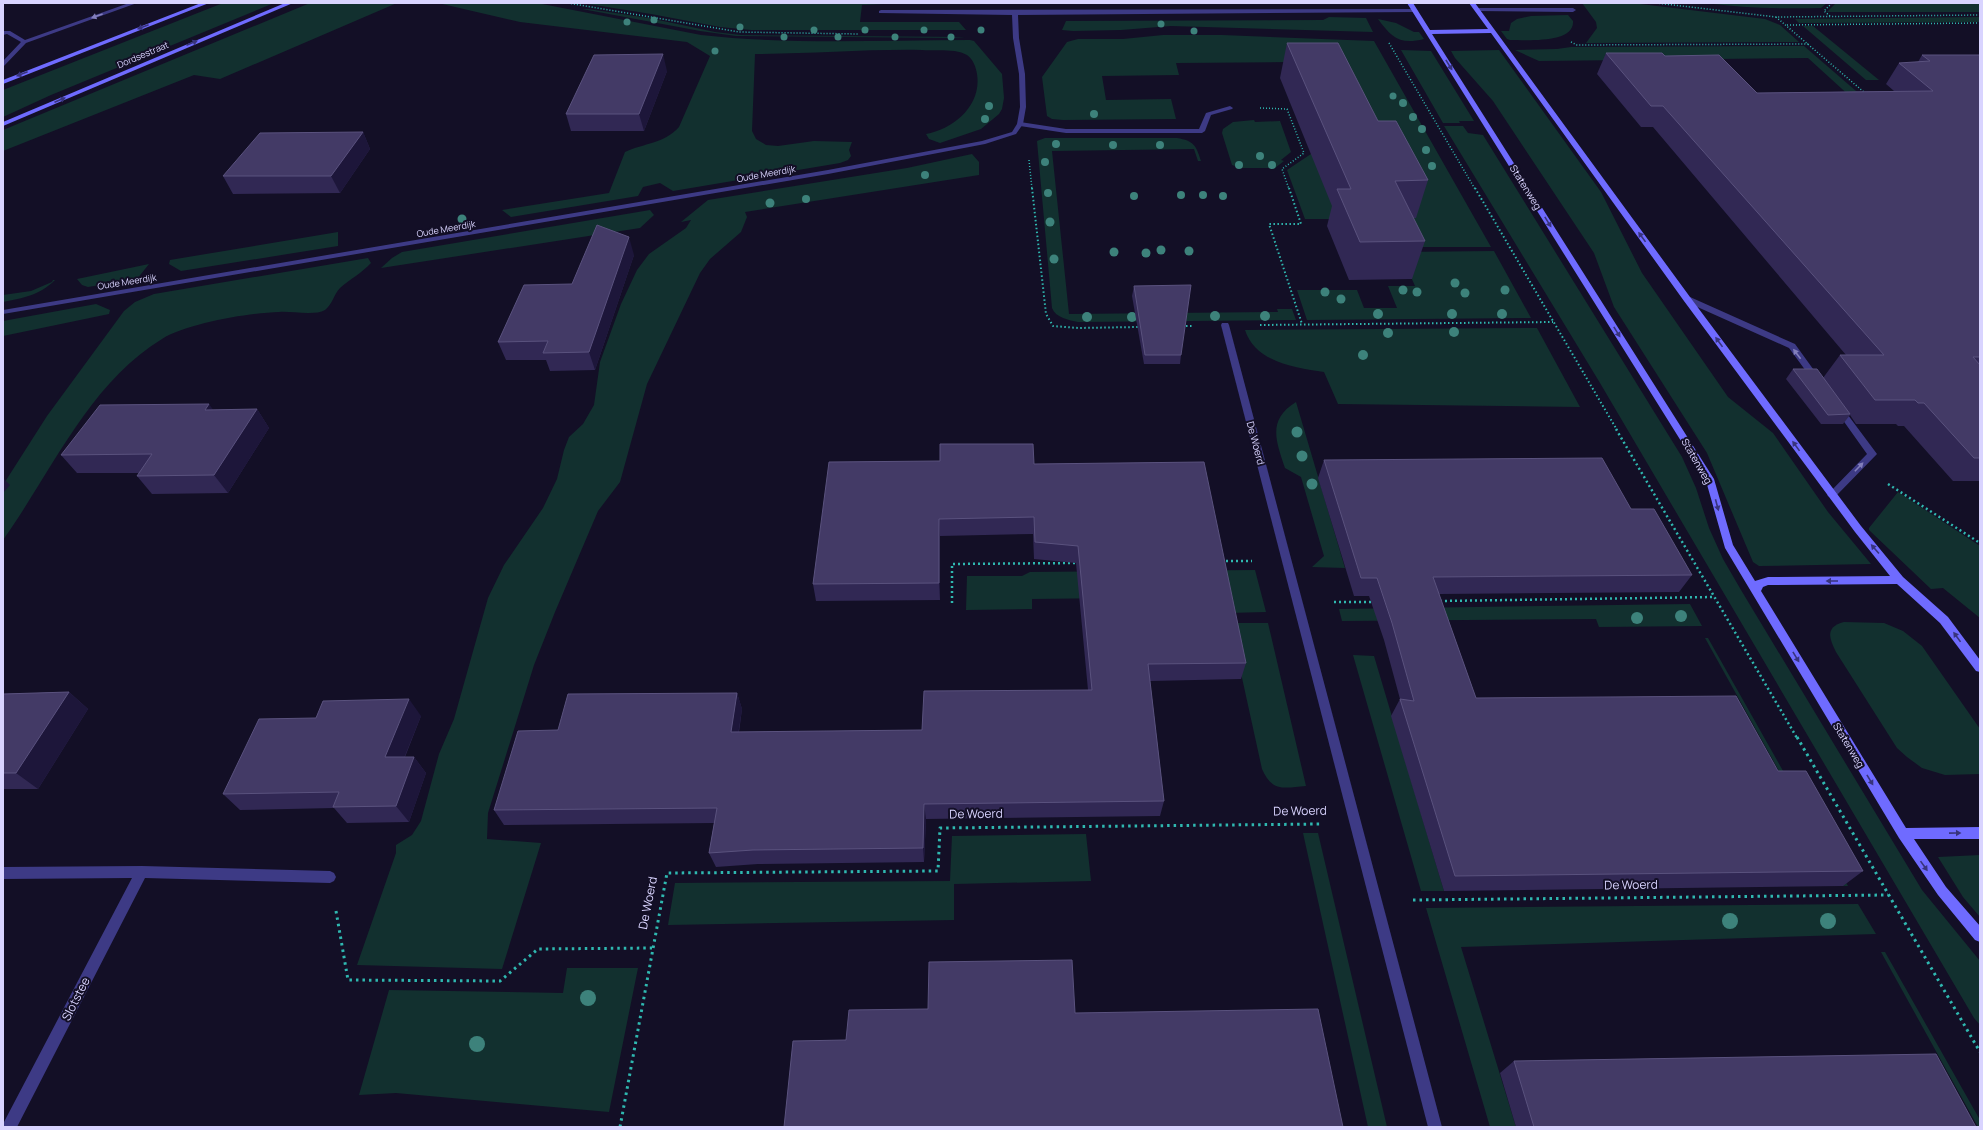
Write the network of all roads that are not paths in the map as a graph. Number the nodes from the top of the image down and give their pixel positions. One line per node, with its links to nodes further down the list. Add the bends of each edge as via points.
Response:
1 (134, 3): 14 (street, one-way to 14)
2 (206, 3): 16 (street, one-way to 16)
3 (290, 3): 18 (street, Dordsestraat, one-way to 3)
4 (1410, 3): 8 (street, Statenweg)
5 (1472, 3): 7 (street)
6 (1567, 3): 7 (street, via 1572,10)
7 (1478, 10): 11 (street)
8 (1415, 11): 10 (street); 12 (street, Statenweg)
9 (881, 12): 10 (street)
10 (1015, 13): 19 (street, via 1022,74 1023,107)
11 (1493, 31): 12 (street); 20 (street, one-way to 11)
12 (1429, 32): 27 (street, Statenweg, one-way to 27, via 1711,481 1728,545)
13 (3, 33): 14 (street, via 8,32)
14 (24, 42): 15 (street)
15 (3, 65)
16 (3, 82)
17 (1230, 108): 19 (street, via 1208,114 1202,131 1066,131)
18 (3, 124)
19 (1020, 124): 21 (street, Oude Meerdijk, via 1014,133 983,143 937,152)
20 (1687, 299): 23 (street, one-way to 20, via 1792,346); 25 (street, one-way to 20)
21 (3, 312)
22 (1225, 325): 36 (street, De Woerd)
23 (1820, 384)
24 (1834, 403): 25 (street, one-way to 24, via 1872,454)
25 (1832, 496): 26 (street, one-way to 25)
26 (1899, 580): 27 (street, one-way to 27, via 1768,581 1759,584); 28 (street, one-way to 26, via 1944,620)
27 (1756, 591): 30 (street, Statenweg, one-way to 30)
28 (1980, 668)
29 (1980, 833): 30 (street, one-way to 29)
30 (1903, 834): 34 (street, Statenweg, one-way to 34, via 1942,891)
31 (142, 872): 32 (street); 33 (street); 35 (street, Slotstee)
32 (3, 873)
33 (330, 877)
34 (1980, 936)
35 (9, 1127)
36 (1435, 1127)

